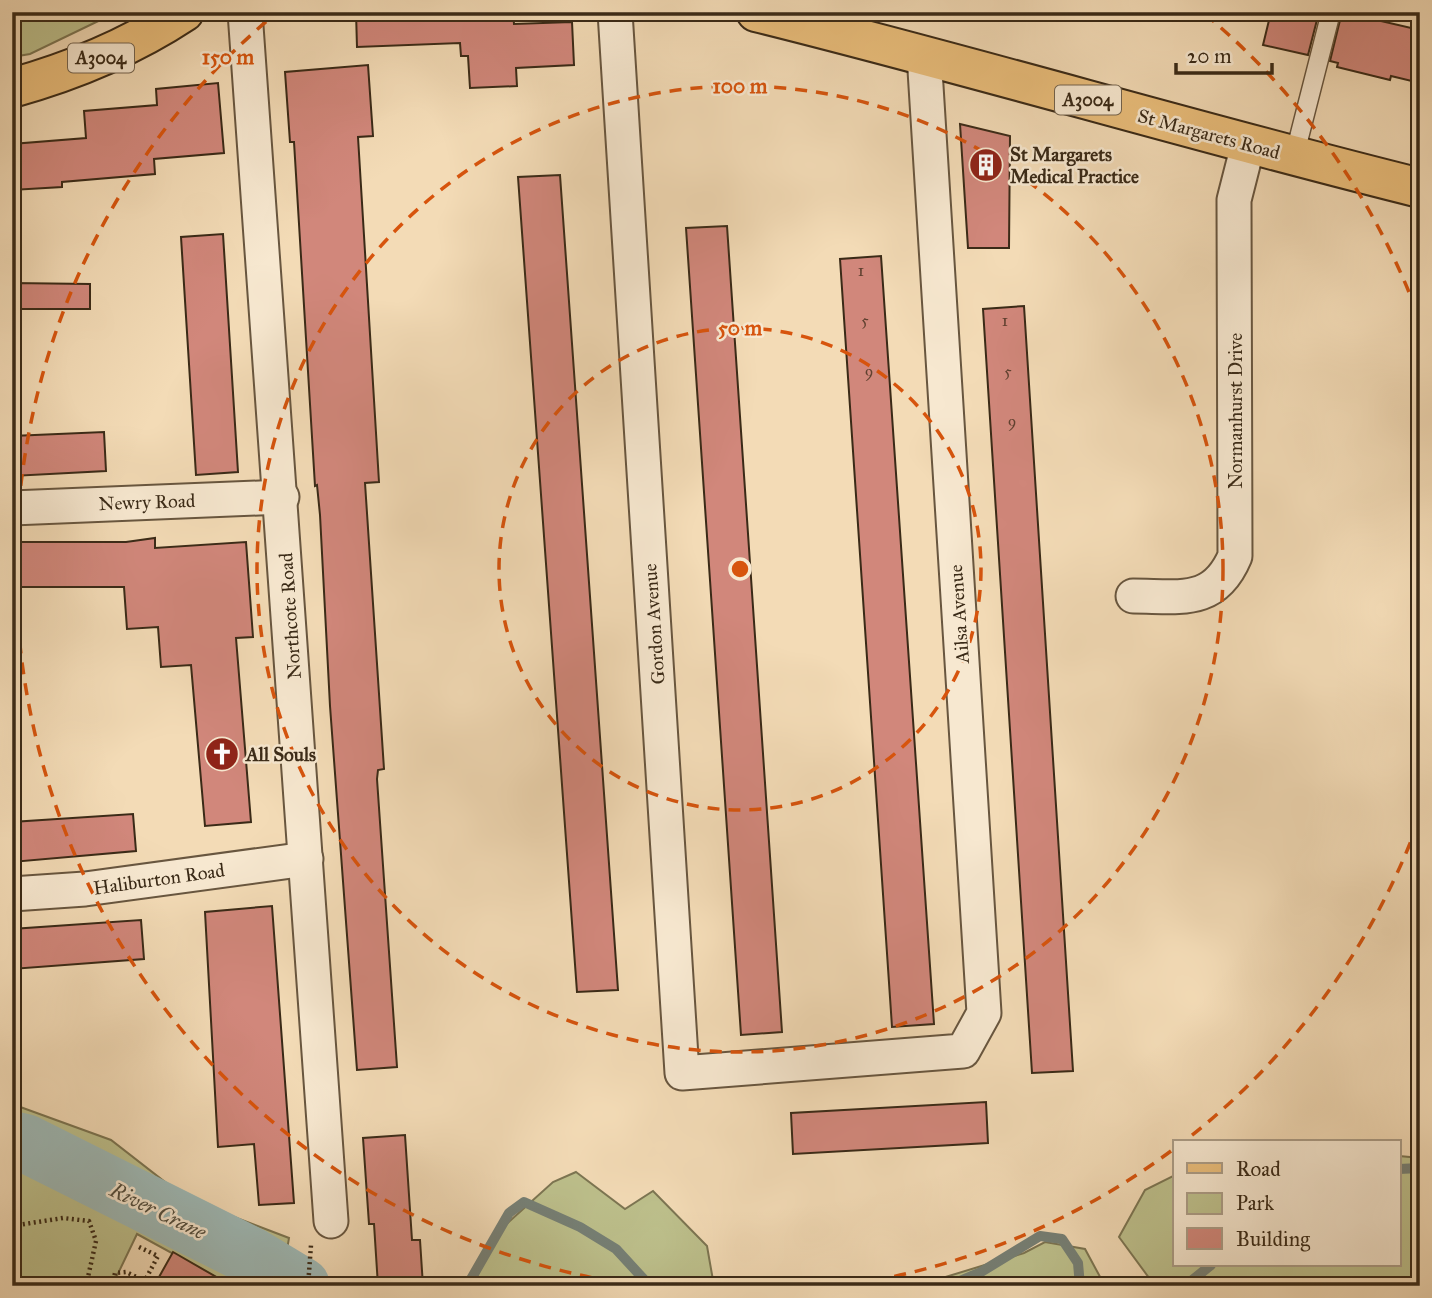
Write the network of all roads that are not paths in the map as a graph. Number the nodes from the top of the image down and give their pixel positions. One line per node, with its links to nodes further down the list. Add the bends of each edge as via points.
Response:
1 (184, 12): 7 (main road, A3004, via 106,56)
2 (245, 12): 11 (street, Northcote Road)
3 (615, 12): 16 (street, Gordon Avenue, via 682,1073)
4 (756, 12): 6 (main road, St Margarets Road / A3004)
5 (1331, 12): 9 (lane)
6 (924, 54): 8 (main road, St Margarets Road / A3004); 16 (street, Ailsa Avenue, via 984,1013 963,1051)
7 (12, 88)
8 (1248, 145): 9 (main road, St Margarets Road / A3004); 13 (street, Normanhurst Drive, via 1234,200 1235,556 1226,578 1207,590 1190,596)
9 (1294, 157): 10 (main road, St Margarets Road / A3004)
10 (1420, 188)
11 (282, 497): 12 (street, Newry Road); 14 (street, Northcote Road)
12 (12, 508)
13 (1133, 596)
14 (306, 859): 15 (street, Haliburton Road, via 85,889); 17 (street, Northcote Road)
15 (12, 894)
16 (846, 1062)
17 (321, 1229)

